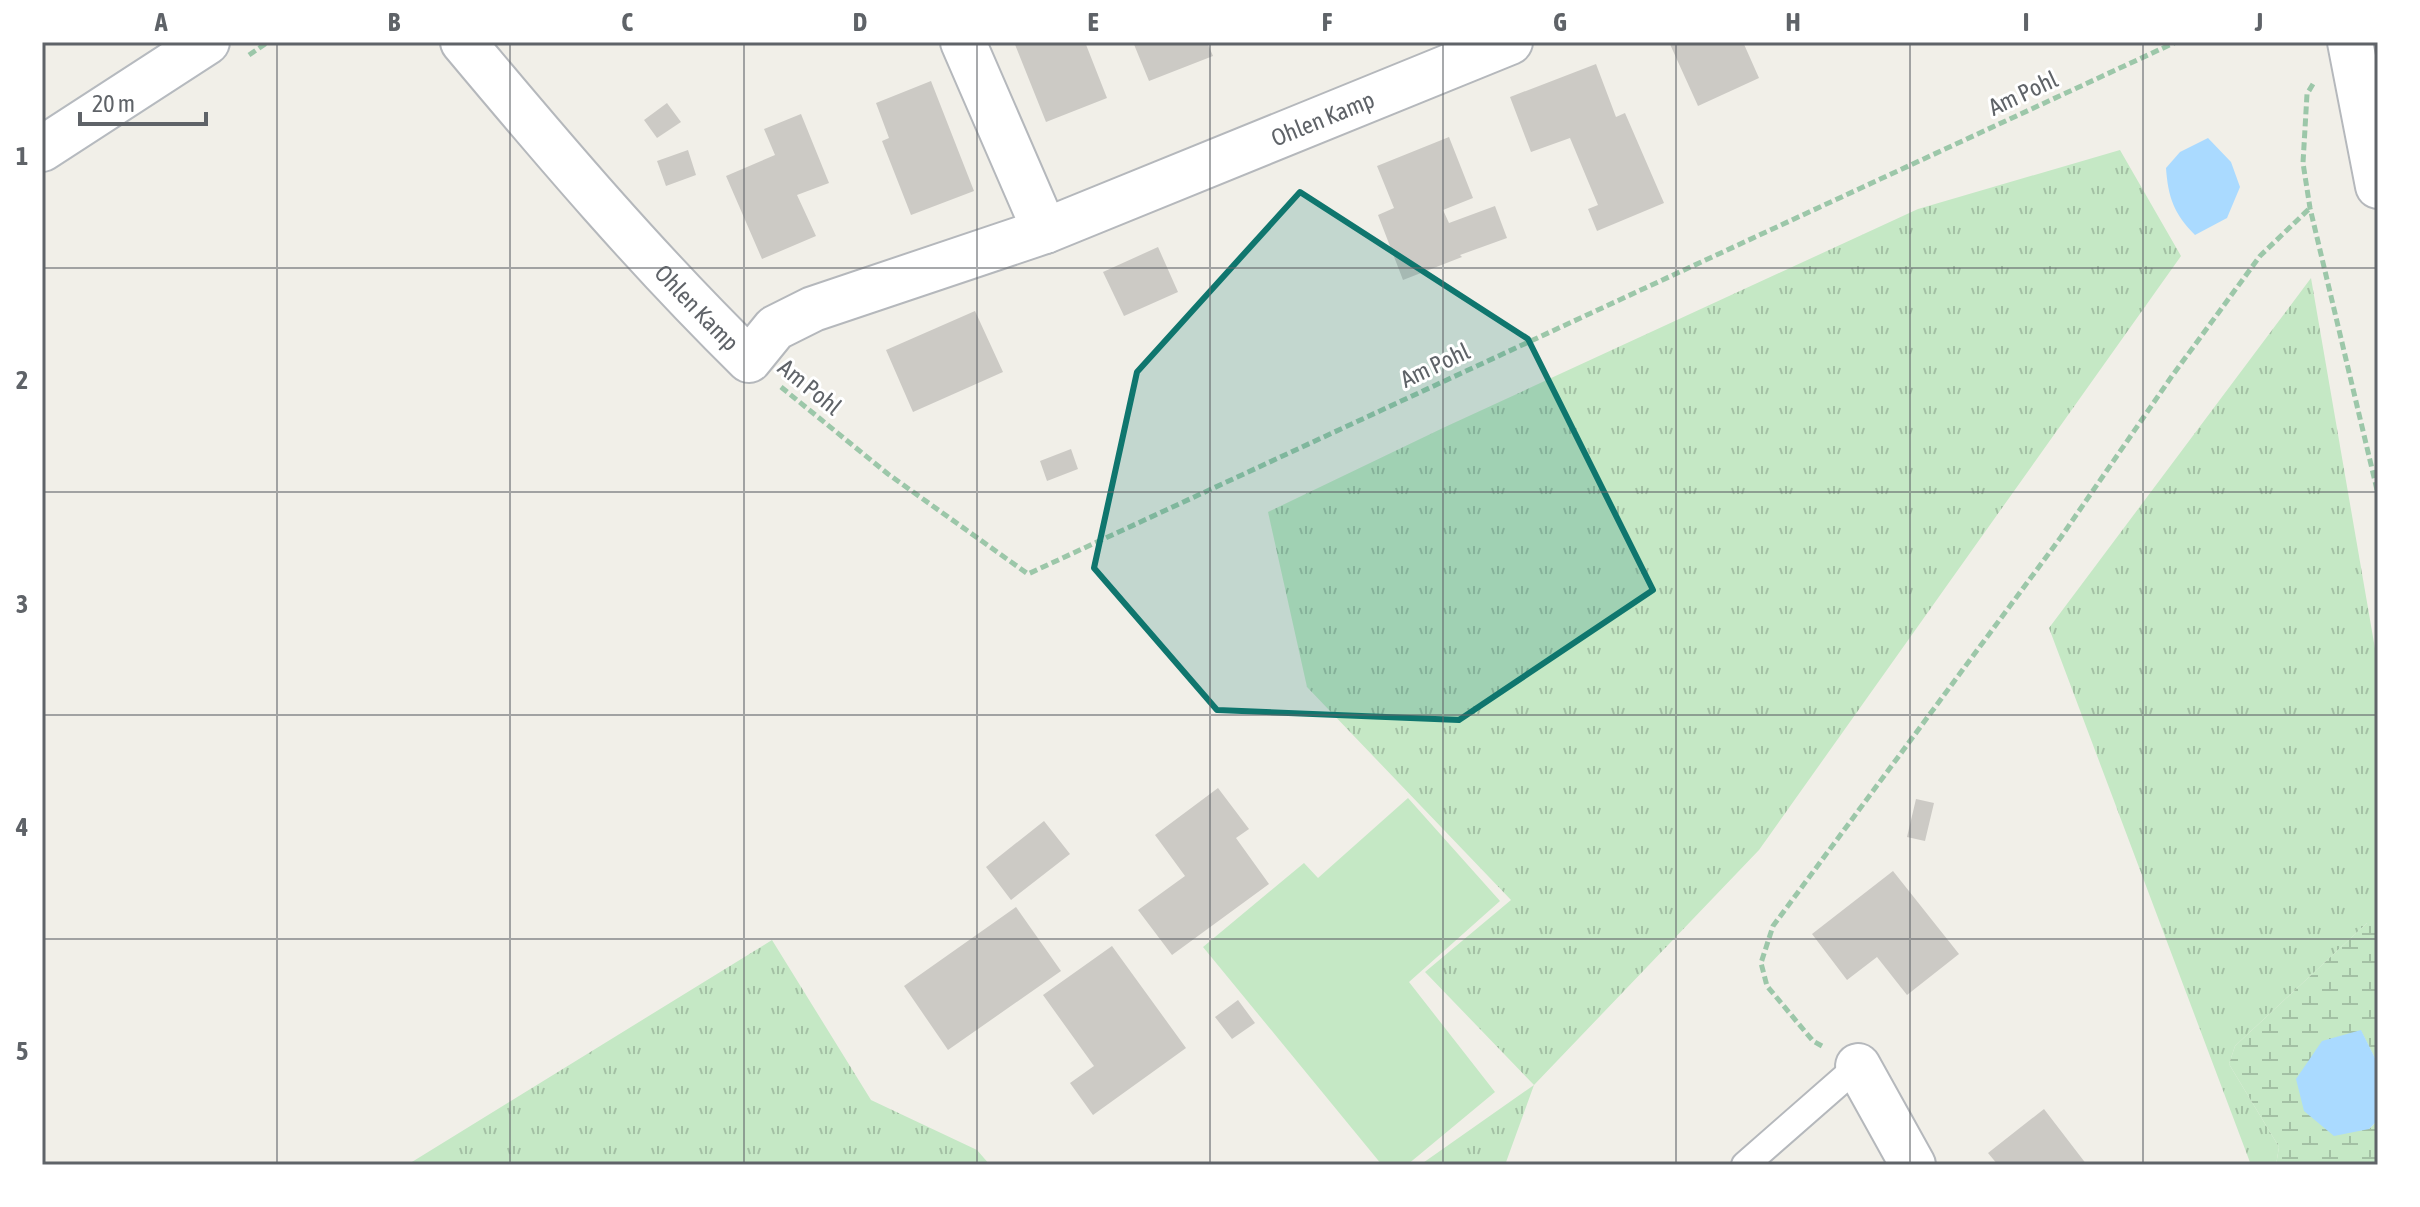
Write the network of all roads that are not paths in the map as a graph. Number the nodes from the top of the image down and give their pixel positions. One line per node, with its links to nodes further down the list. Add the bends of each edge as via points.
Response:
1 (207, 42): 6 (street)
2 (463, 42): 8 (street, Ohlen Kamp, via 683,295 749,360 775,328 813,309)
3 (963, 42): 8 (street)
4 (1510, 42): 8 (street, Ohlen Kamp)
5 (2350, 42): 7 (street)
6 (42, 149)
7 (2378, 186)
8 (1045, 231)
9 (1858, 1066): 10 (lane); 11 (street)
10 (1745, 1165)
11 (1913, 1165)

